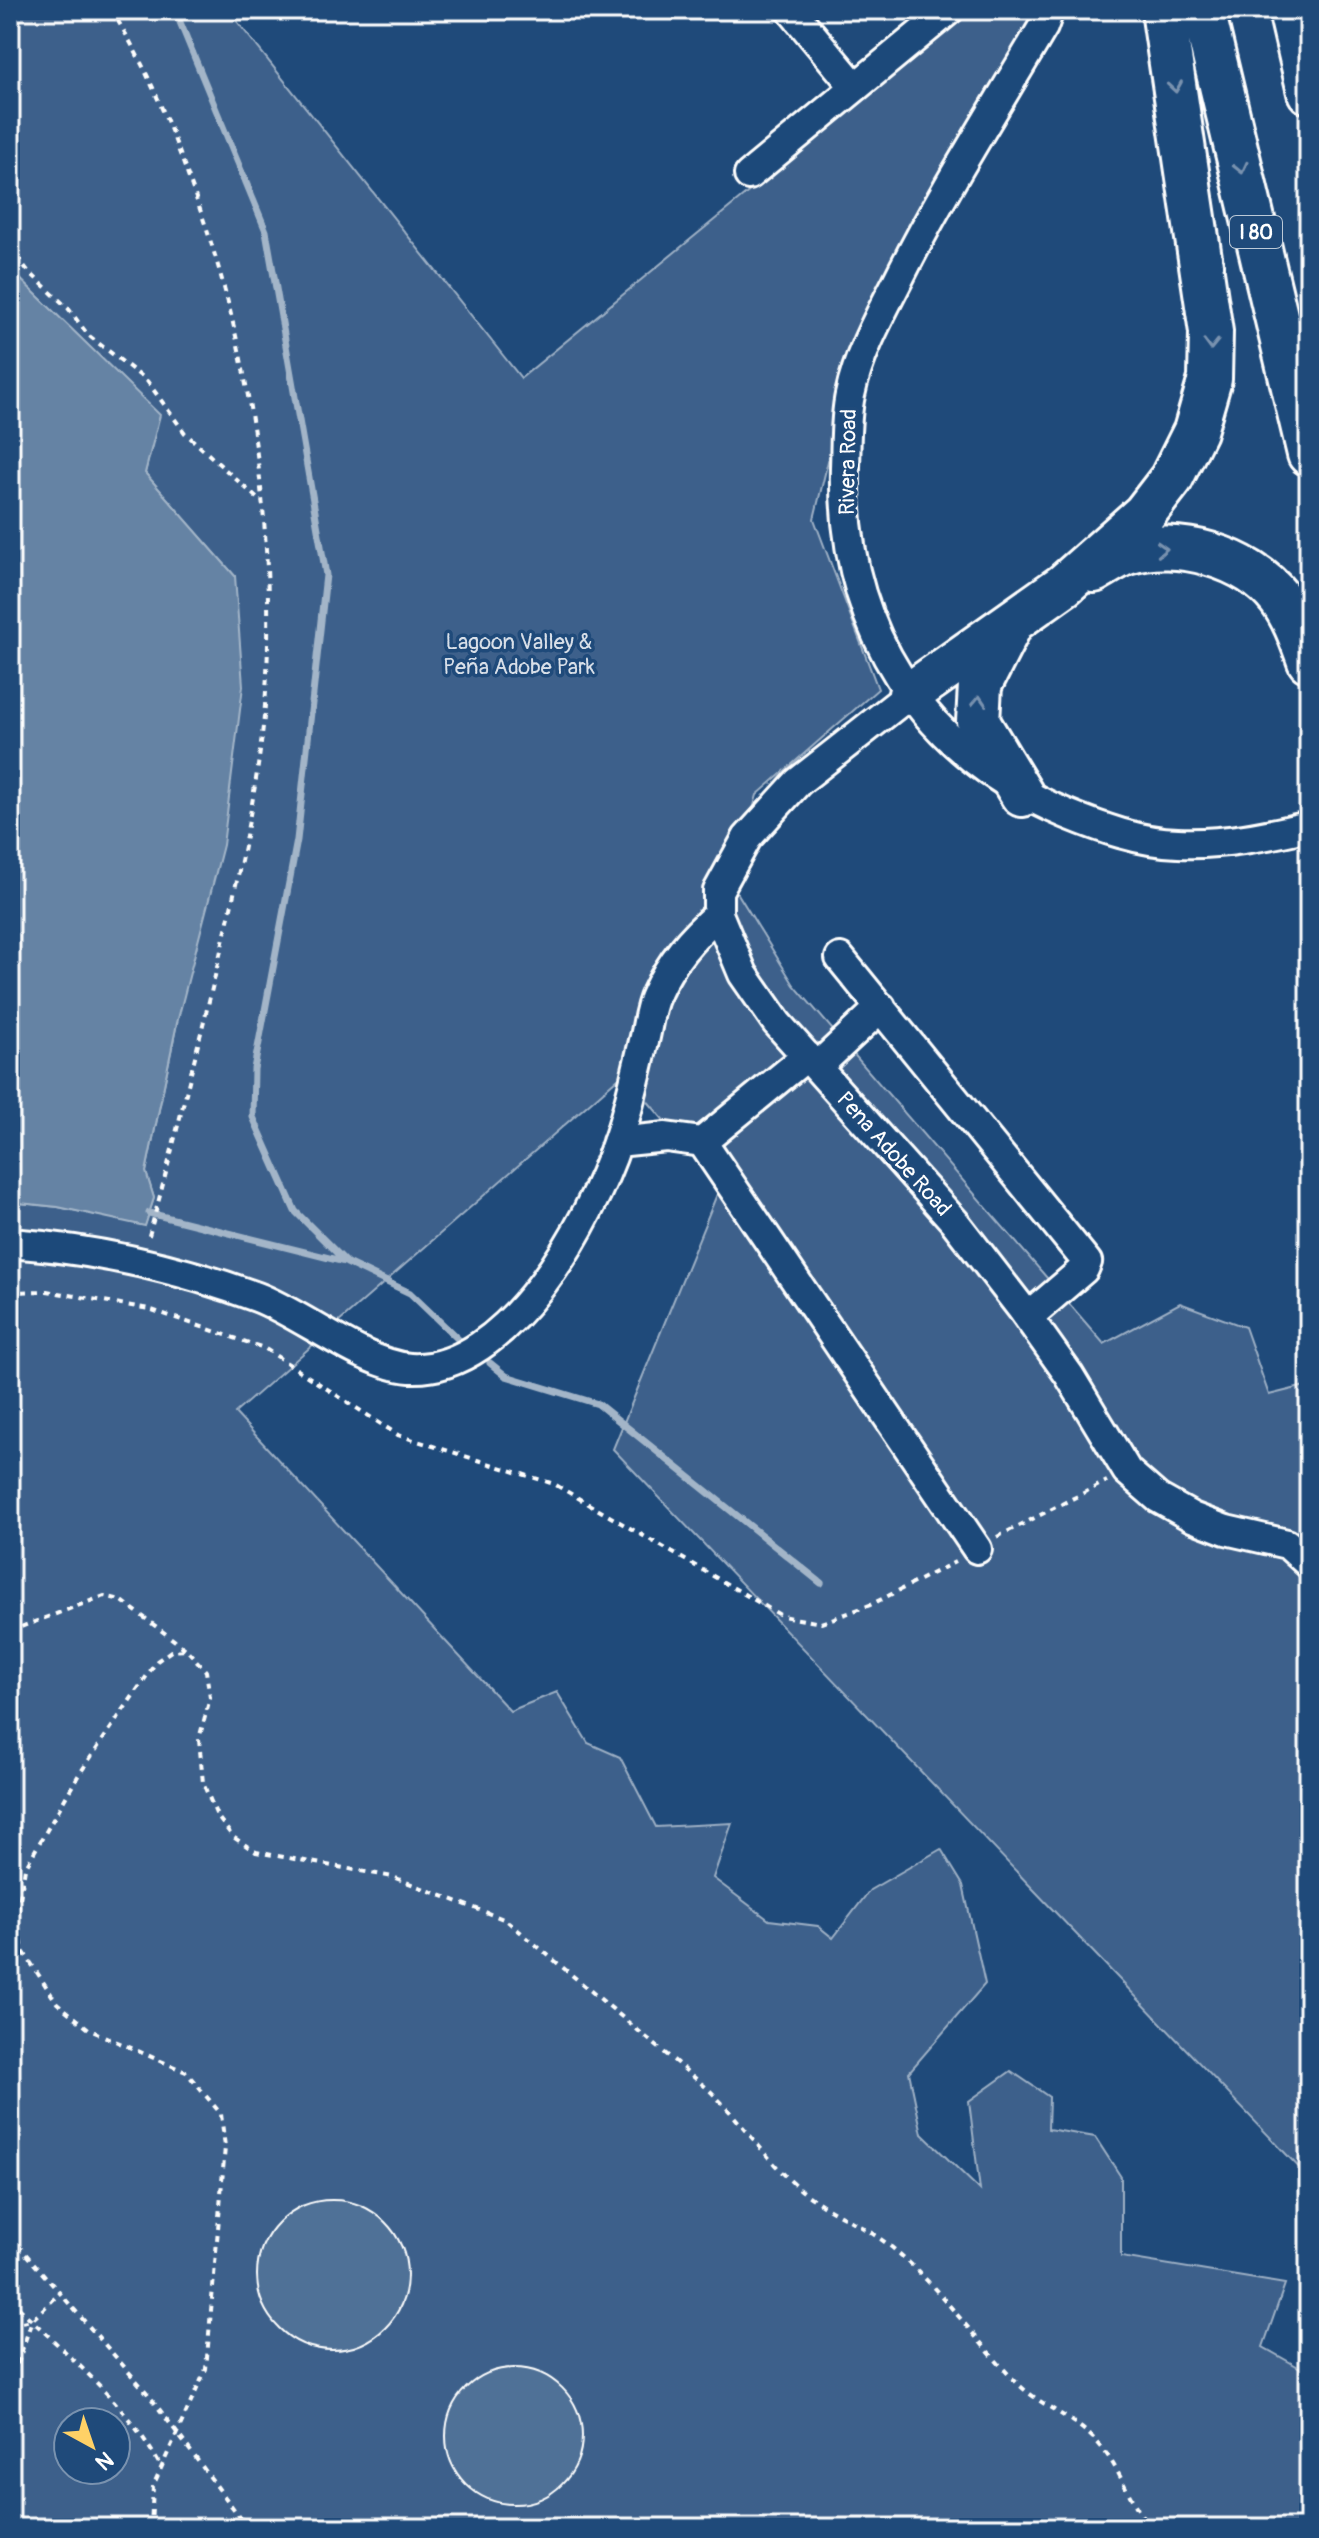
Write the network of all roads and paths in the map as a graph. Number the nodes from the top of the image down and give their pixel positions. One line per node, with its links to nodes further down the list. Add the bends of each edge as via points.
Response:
1 (111, 10): 13 (path, via 171,129 216,253 240,350)
2 (791, 10): 8 (street)
3 (949, 10): 8 (street)
4 (1049, 10): 17 (street, Rivera Road, via 929,218 869,338 849,396 844,505 857,584 881,647)
5 (1163, 10): 14 (highway, one-way to 14, via 1211,332 1210,379 1195,431 1171,479 1144,514)
6 (1203, 10): 12 (highway, I 80, one-way to 12)
7 (1290, 10): 9 (highway)
8 (855, 87): 10 (street)
9 (1309, 92)
10 (749, 175)
11 (10, 247): 13 (path, via 95,342 147,381 185,433)
12 (1309, 454)
13 (260, 500): 26 (path, via 266,598 264,714 251,819)
14 (1064, 585): 15 (highway); 16 (highway, one-way to 16, via 1127,554 1168,547 1207,554 1243,568 1278,597)
15 (1012, 622): 17 (highway); 18 (highway, one-way to 15, via 978,722 980,685)
16 (1309, 661)
17 (910, 694): 18 (street, Rivera Road, via 950,739); 20 (street, via 798,782 747,838 718,891)
18 (1022, 795): 19 (street, Rivera Road, via 1098,827 1175,844 1220,843)
19 (1302, 828)
20 (718, 914): 23 (street, Pena Adobe Road, via 743,974); 24 (street, via 683,945 655,996)
21 (840, 958): 22 (street)
22 (881, 1007): 23 (street); 29 (street, via 1087,1262)
23 (812, 1061): 25 (street); 29 (street, Pena Adobe Road, via 954,1221)
24 (617, 1142): 25 (street, via 666,1137); 27 (street, via 588,1208 527,1304 497,1334 448,1365 408,1368 376,1358 259,1298 142,1262)
25 (702, 1142): 31 (street)
26 (151, 1228)
27 (10, 1243)
28 (10, 1292): 31 (path, via 47,1291 149,1309 264,1348 398,1435 554,1484 782,1616 821,1623 870,1605)
29 (1028, 1317): 30 (street, Pena Adobe Road)
30 (1127, 1471): 31 (path); 32 (street, Pena Adobe Road, via 1158,1498 1192,1517 1287,1544)
31 (977, 1549)
32 (1309, 1564)
33 (10, 1631): 34 (path, via 104,1596 121,1600)
34 (187, 1650): 41 (path, via 171,1651 157,1661 78,1776 25,1868 17,1917 23,1951 57,2003 90,2030 186,2072 221,2114 225,2147 206,2369); 45 (path, via 206,1671 210,1698 199,1739 203,1783 233,1837 256,1852 393,1877 506,1920 708,2089 792,2182 820,2205 888,2244 915,2269 1020,2385 1095,2439)
35 (10, 2236): 36 (path)
36 (59, 2294): 38 (path); 41 (path, via 148,2394)
37 (10, 2299): 38 (path)
38 (32, 2320): 39 (path); 40 (path); 42 (path, via 115,2404)
39 (10, 2324)
40 (10, 2387)
41 (177, 2435): 42 (path); 44 (path)
42 (163, 2470): 43 (path, via 153,2486)
43 (151, 2528)
44 (248, 2528)
45 (1152, 2528)

